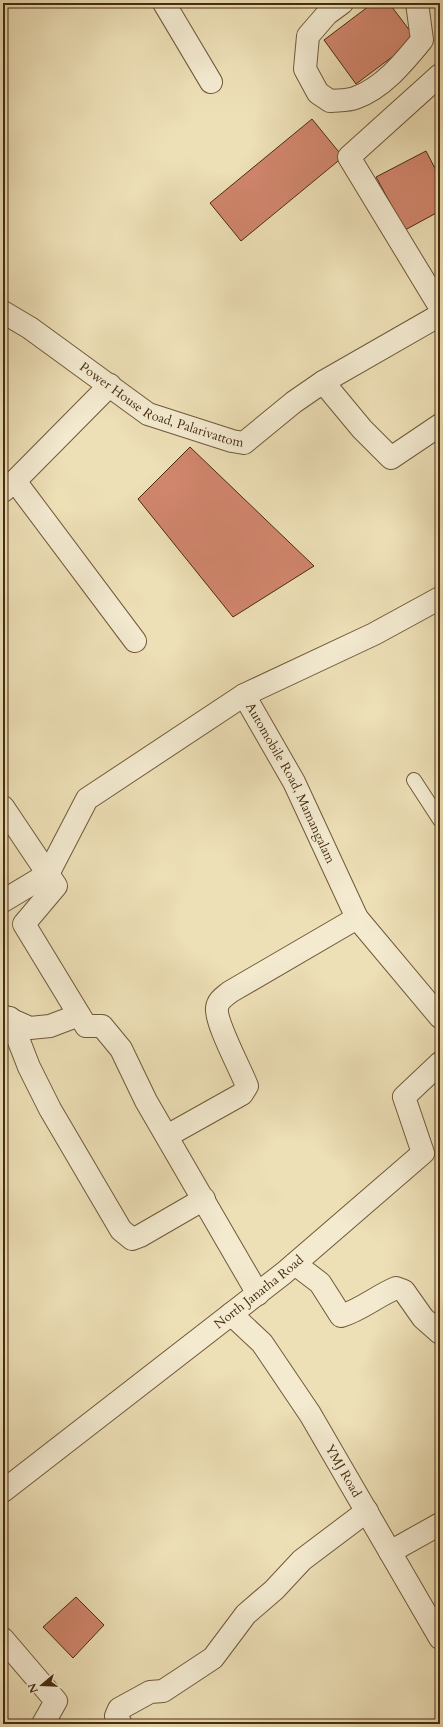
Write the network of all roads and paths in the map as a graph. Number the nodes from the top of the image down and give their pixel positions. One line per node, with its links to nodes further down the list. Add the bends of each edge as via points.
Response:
1 (164, 3): 5 (street)
2 (342, 3): 3 (street, via 327,14 308,36 305,69 318,93 330,101 354,98 376,86 402,64 422,40)
3 (417, 3)
4 (440, 75): 6 (street, via 349,157)
5 (211, 82)
6 (440, 307)
7 (3, 312): 10 (street, Power House Road, Palarivattom)
8 (440, 315): 9 (street)
9 (323, 382): 10 (street, Power House Road, Palarivattom, via 244,443 148,414); 11 (street, via 362,429 391,458)
10 (110, 385): 12 (street)
11 (440, 425)
12 (9, 486): 14 (street)
13 (440, 598): 15 (street, via 374,634)
14 (135, 641)
15 (244, 695): 19 (street, Automobile Road, Mamangalam, via 87,799); 21 (street, Automobile Road, Mamangalam, via 294,782)
16 (414, 780): 18 (lane)
17 (3, 807): 19 (street)
18 (440, 820)
19 (48, 874): 20 (street); 22 (street, via 56,886 24,924)
20 (3, 901)
21 (357, 918): 24 (street, Automobile Road, Mamangalam); 26 (street, via 220,1000 217,1010 222,1027 247,1086 242,1094)
22 (79, 1015): 23 (street, via 50,1026 30,1028); 26 (street, via 86,1026 102,1026 121,1049 146,1102)
23 (7, 1017): 27 (street, via 50,1109 122,1230 132,1239 140,1236)
24 (440, 1017)
25 (440, 1063): 28 (street, North Janatha Road, via 404,1097 423,1153)
26 (167, 1136): 27 (street)
27 (204, 1199): 29 (street)
28 (295, 1264): 29 (street, North Janatha Road); 31 (street, via 320,1282 341,1316 396,1288 404,1291 423,1318)
29 (258, 1294): 30 (street, North Janatha Road)
30 (231, 1314): 32 (street, North Janatha Road); 33 (street, YMJ Road, via 262,1343 310,1414)
31 (440, 1333)
32 (3, 1491)
33 (367, 1511): 35 (street, YMJ Road); 39 (street, via 302,1560 274,1590 246,1614 213,1658 163,1691 150,1692 119,1709 116,1716)
34 (440, 1524): 35 (street)
35 (390, 1552): 36 (street, YMJ Road)
36 (440, 1638)
37 (3, 1639): 38 (street, via 56,1701)
38 (43, 1724)
39 (121, 1724)

